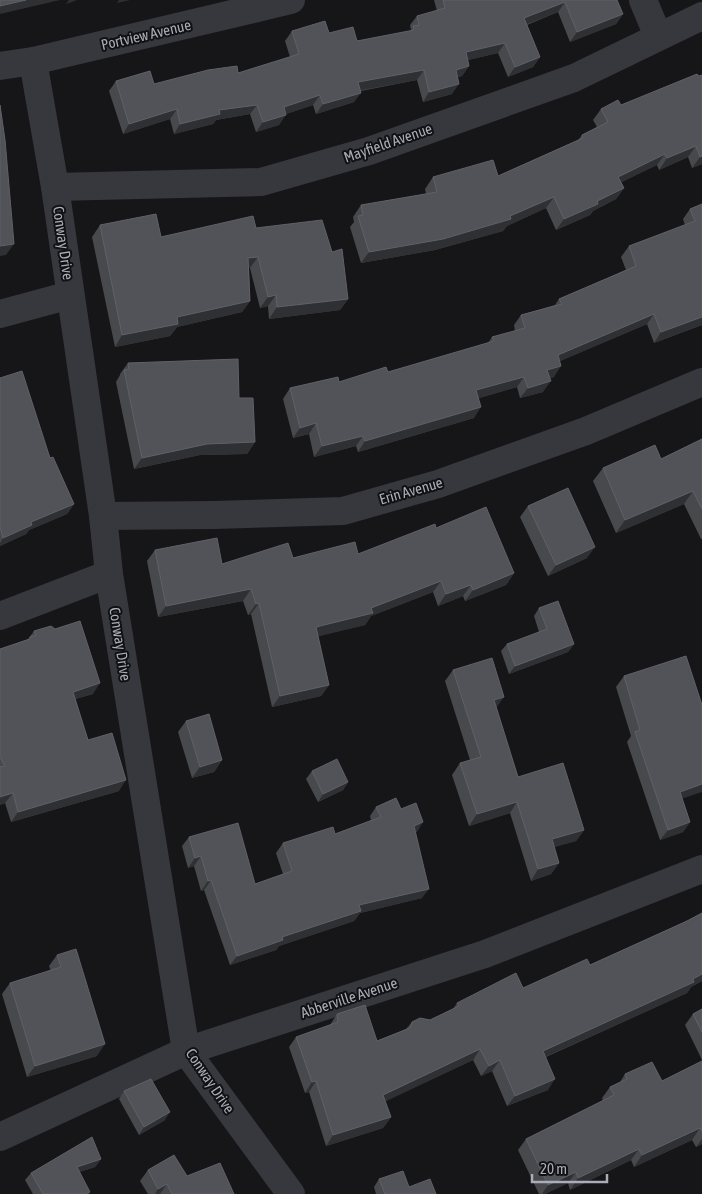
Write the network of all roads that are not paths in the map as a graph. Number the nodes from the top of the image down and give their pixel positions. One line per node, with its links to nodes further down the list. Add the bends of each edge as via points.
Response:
1 (291, 0): 5 (street, Portview Avenue)
2 (643, 0): 4 (street)
3 (702, 16): 4 (street, Mayfield Avenue)
4 (658, 36): 7 (street, Mayfield Avenue, via 574,78 369,151 261,182)
5 (33, 61): 6 (street, Portview Avenue); 7 (street, Conway Drive)
6 (0, 66)
7 (55, 187): 8 (street, Conway Drive)
8 (70, 295): 9 (street); 11 (street, Conway Drive)
9 (0, 314)
10 (702, 382): 11 (street, Erin Avenue, via 577,434 438,484 343,511)
11 (103, 516): 12 (street, Conway Drive)
12 (109, 574): 13 (street); 15 (street, Conway Drive)
13 (0, 616)
14 (702, 869): 15 (street, Abberville Avenue, via 485,954)
15 (186, 1051): 16 (street, Abberville Avenue); 17 (street, Conway Drive)
16 (0, 1137)
17 (290, 1194)

